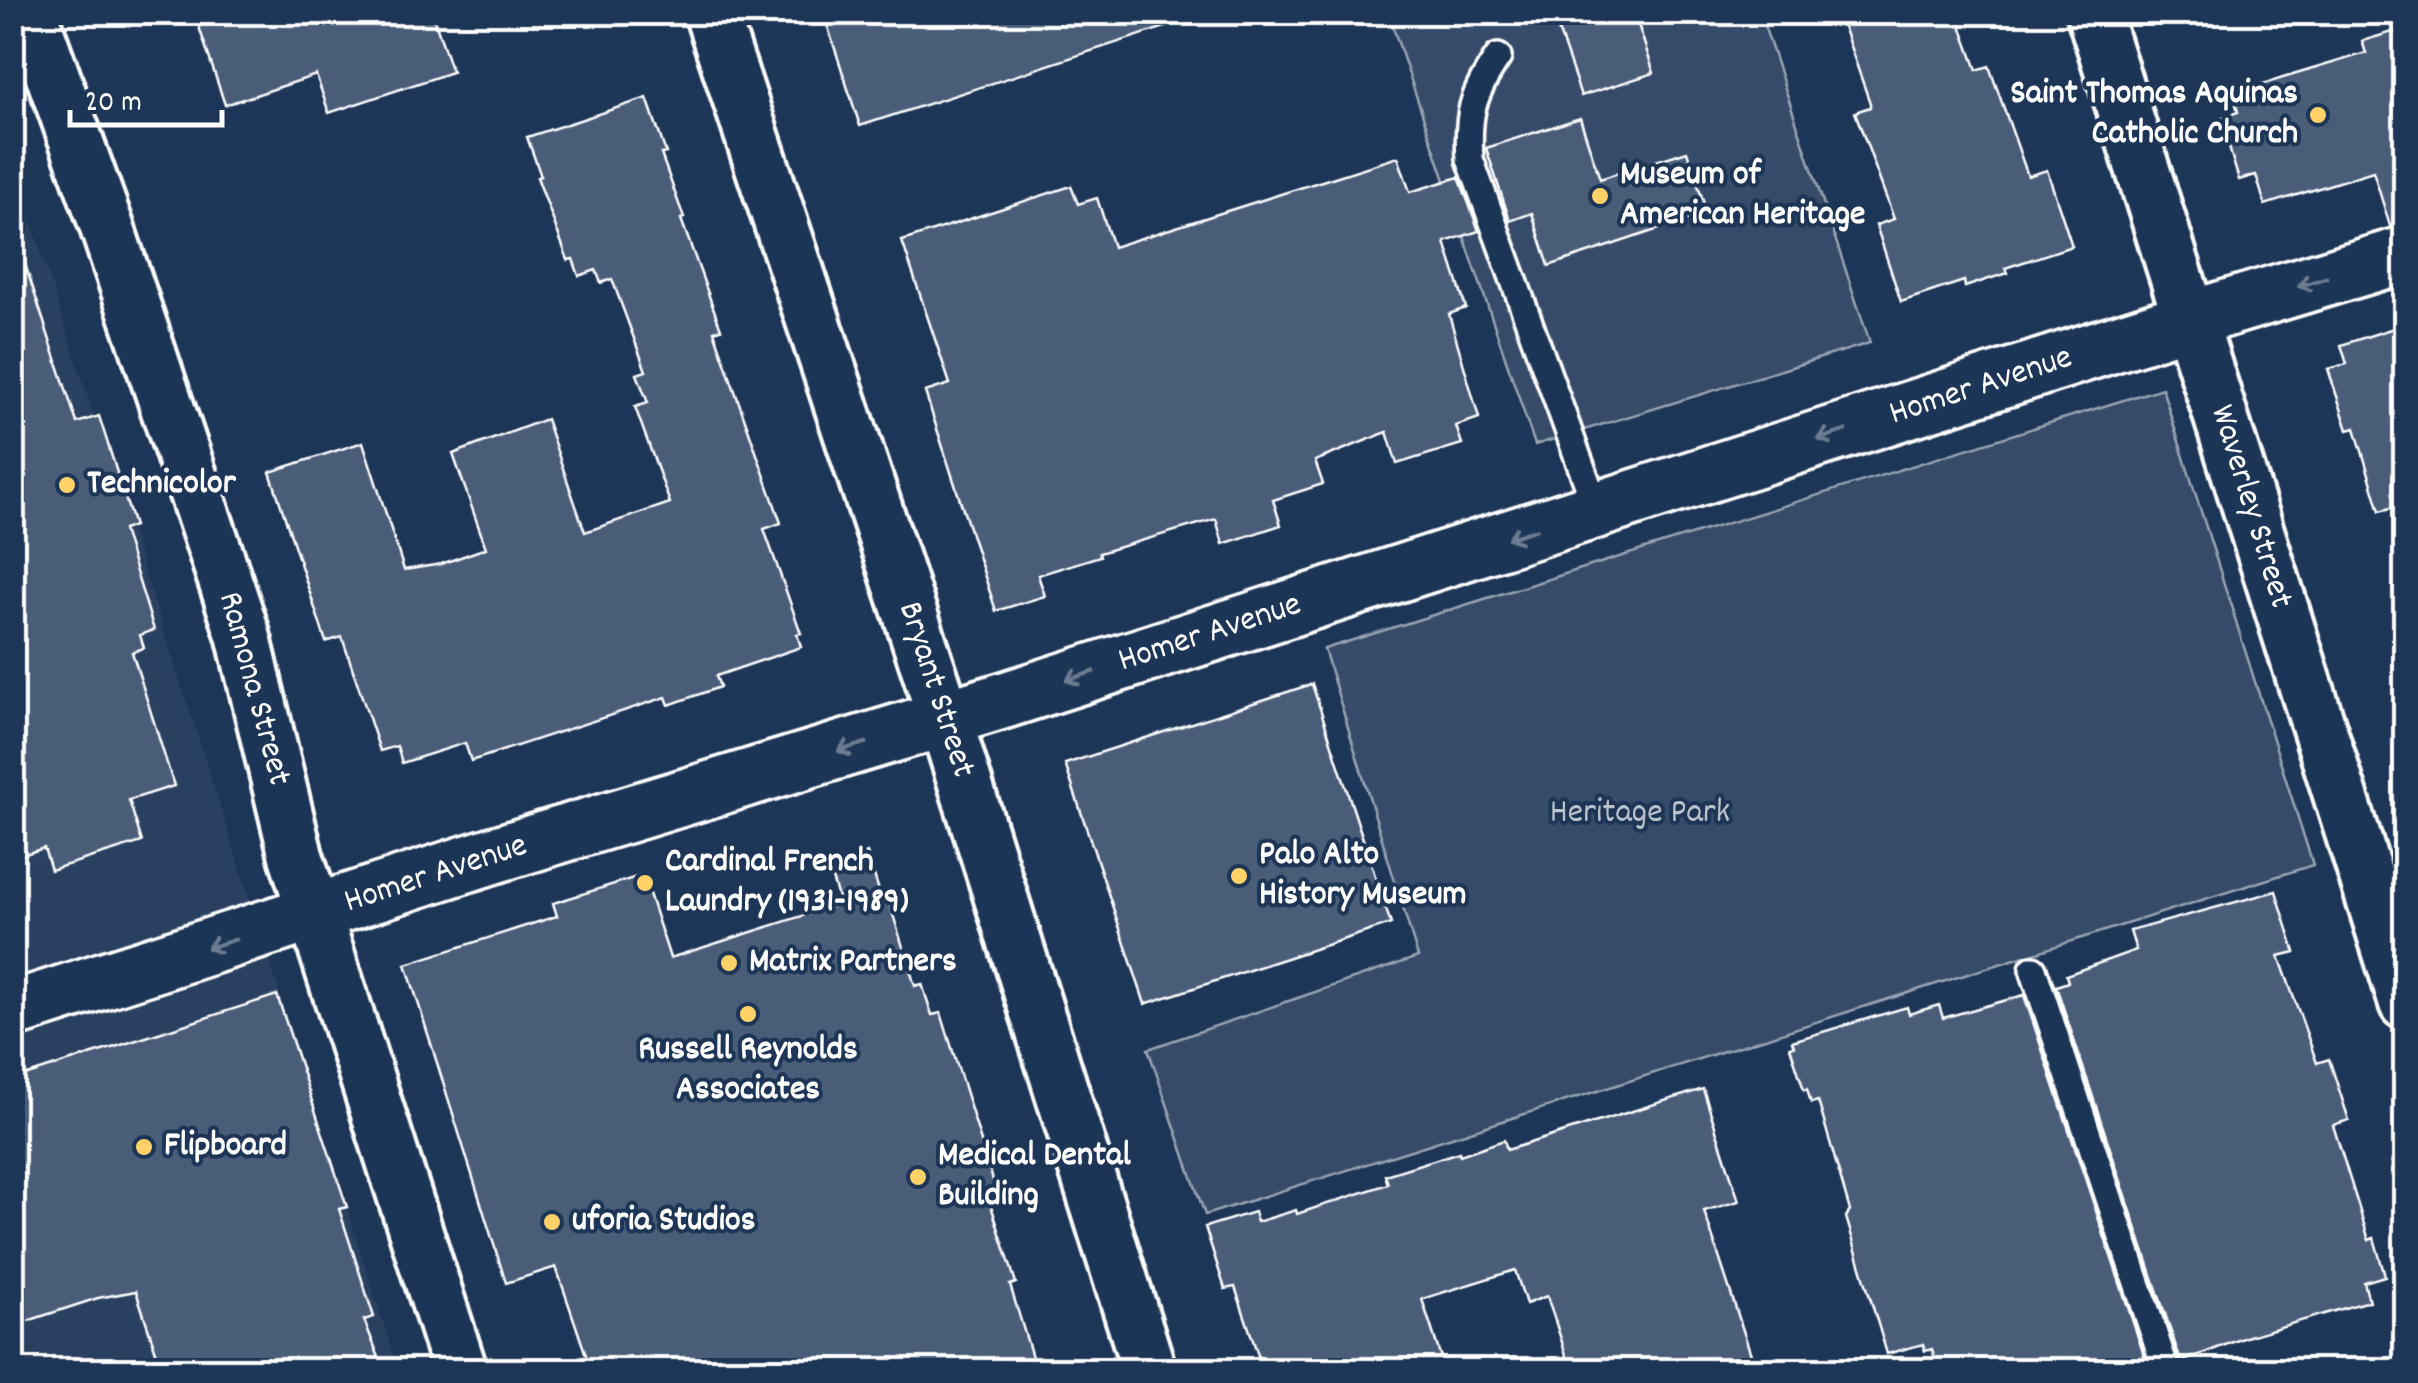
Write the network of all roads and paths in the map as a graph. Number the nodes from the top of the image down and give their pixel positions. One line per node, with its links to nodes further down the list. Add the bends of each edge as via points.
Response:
1 (30, 12): 9 (street, Ramona Street, via 243,634)
2 (712, 12): 8 (street, Bryant Street)
3 (2093, 12): 6 (street, Waverley Street)
4 (1498, 57): 7 (lane, via 1479,84 1467,120 1470,159)
5 (2406, 254): 6 (street, Homer Avenue, one-way to 6)
6 (2191, 319): 7 (street, Homer Avenue, one-way to 7); 11 (street, Waverley Street)
7 (1597, 510): 8 (street, Homer Avenue, one-way to 8)
8 (945, 719): 9 (street, Homer Avenue, one-way to 9); 14 (street, Bryant Street)
9 (314, 914): 12 (street, Homer Avenue, one-way to 12); 13 (street, Ramona Street)
10 (2033, 969): 15 (lane)
11 (2406, 1002)
12 (12, 1010)
13 (460, 1370)
14 (1148, 1370)
15 (2166, 1370)

